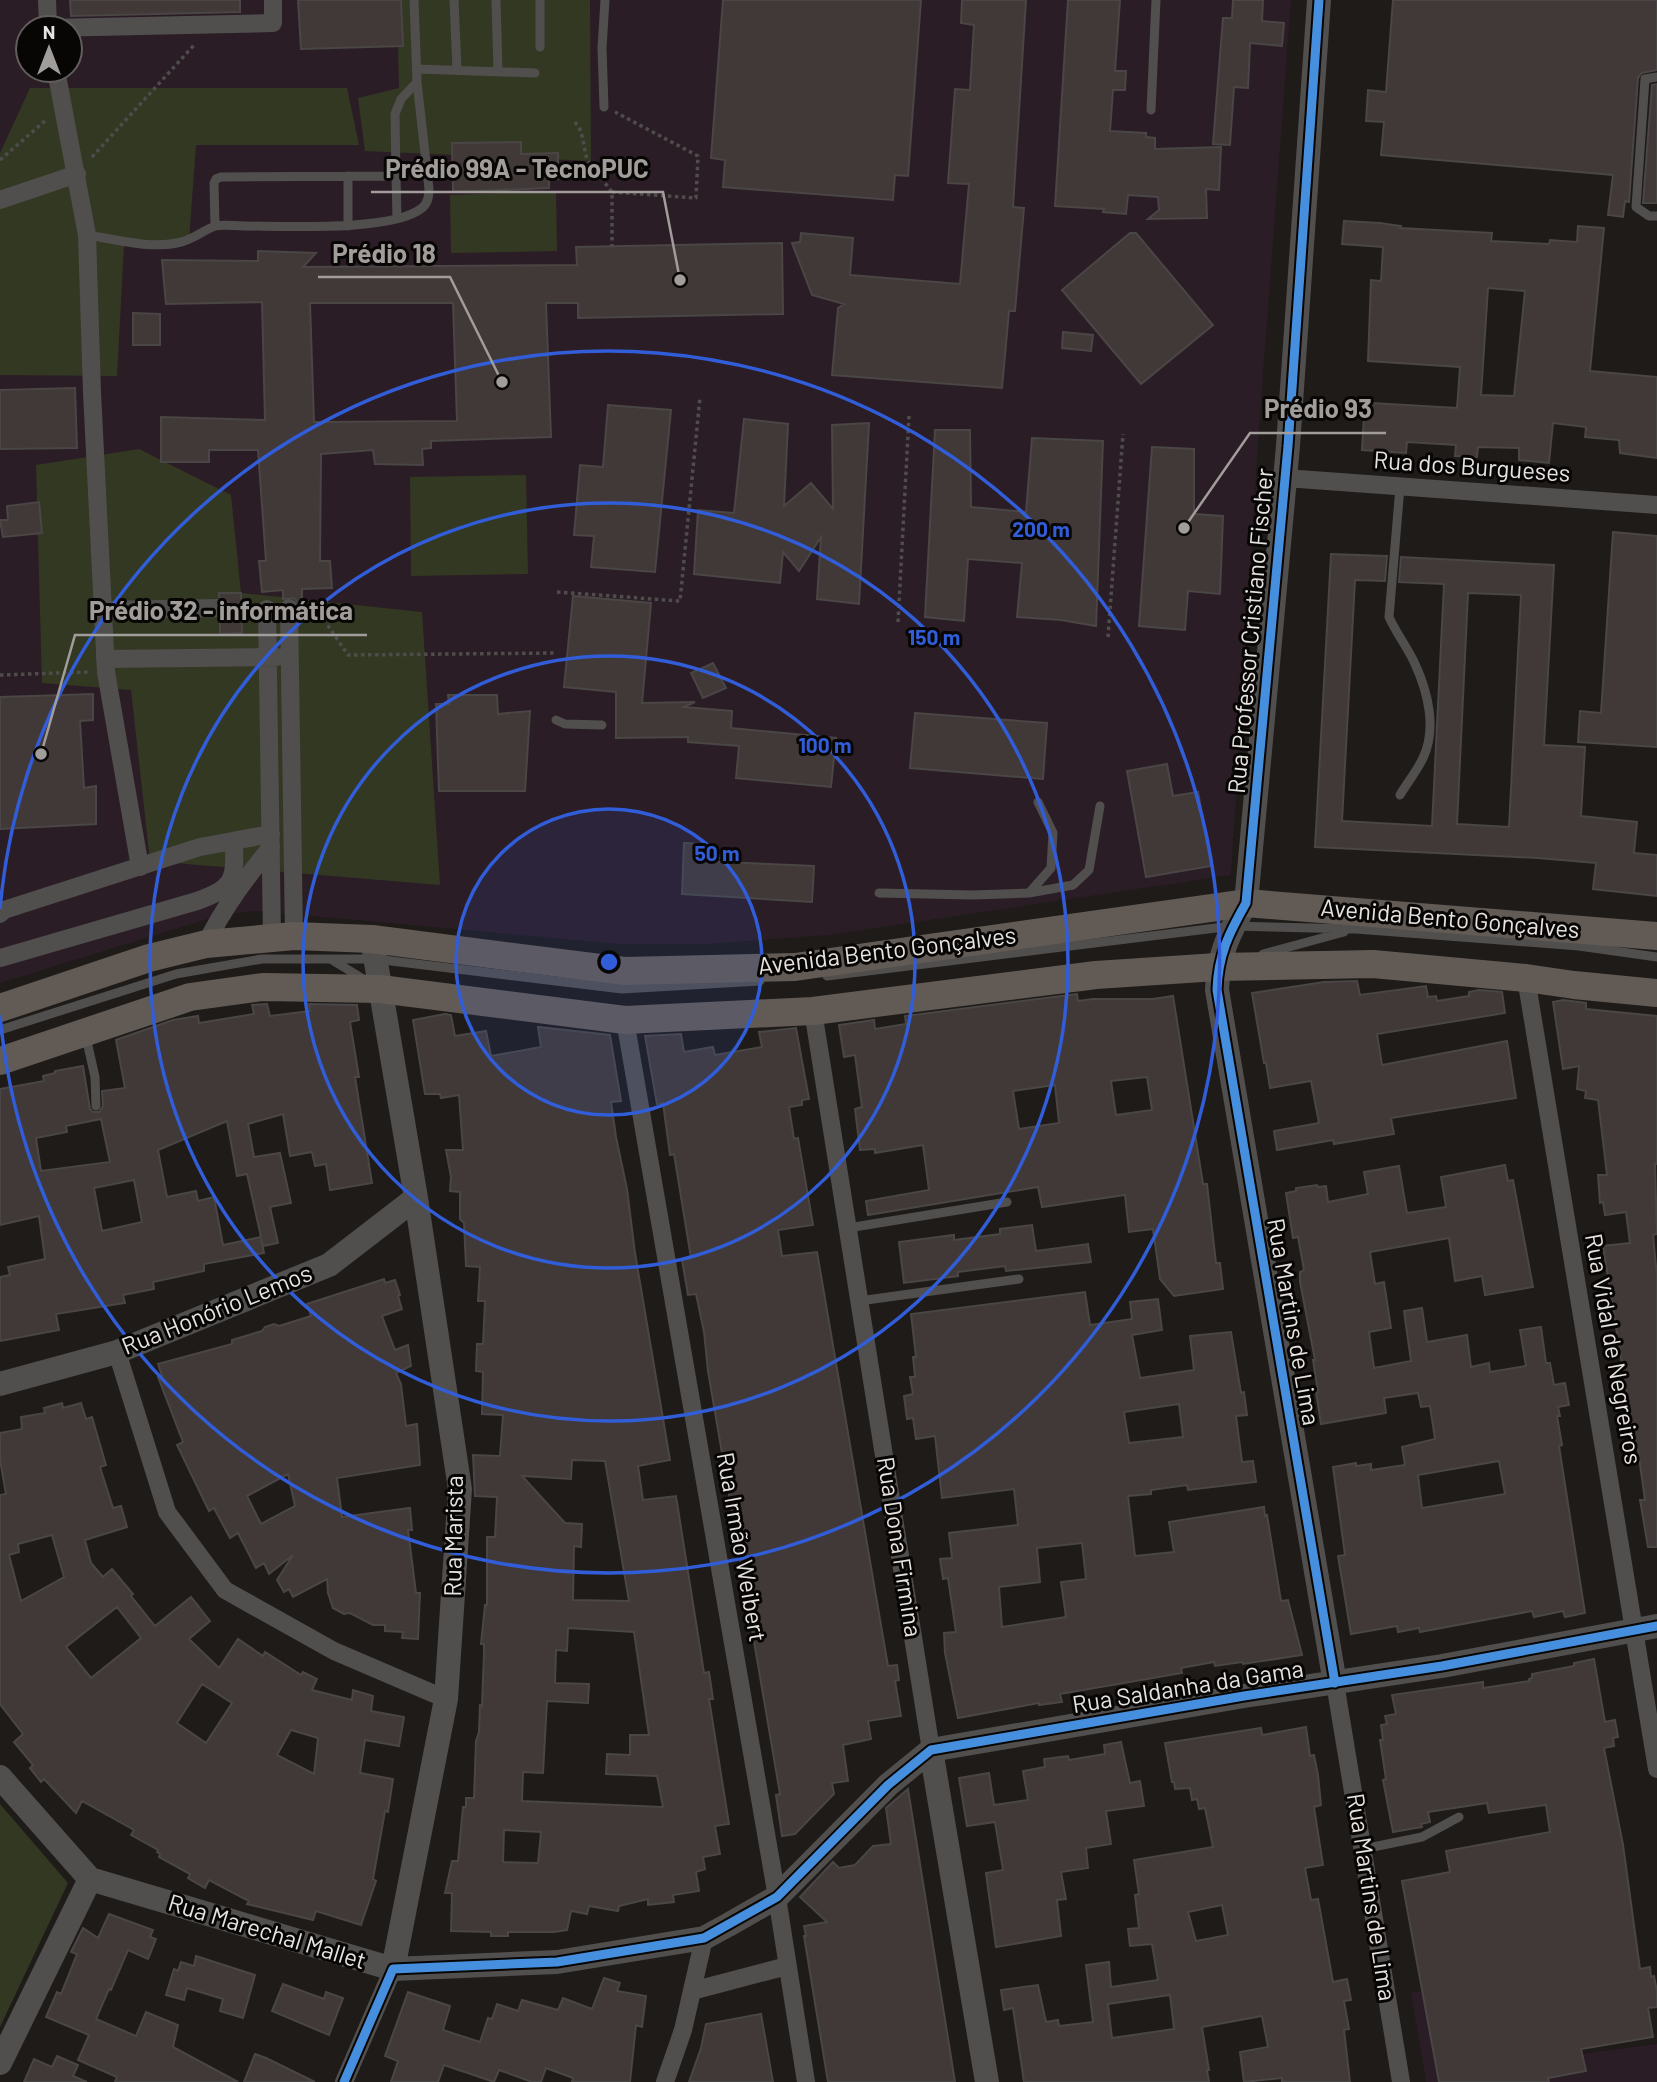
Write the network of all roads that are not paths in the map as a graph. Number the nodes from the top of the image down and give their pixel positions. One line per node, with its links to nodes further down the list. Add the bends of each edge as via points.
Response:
1 (274, 0): 9 (street, via 273,23)
2 (414, 0): 11 (lane)
3 (454, 0): 12 (lane)
4 (496, 0): 13 (lane)
5 (540, 0): 10 (lane)
6 (605, 0): 18 (lane, via 601,48)
7 (1156, 0): 19 (lane)
8 (1319, 0): 29 (street, Rua Professor Cristiano Fischer)
9 (84, 27)
10 (541, 47)
11 (417, 69): 12 (lane); 16 (lane)
12 (457, 70): 13 (lane)
13 (498, 71): 14 (lane)
14 (535, 74)
15 (1657, 76): 24 (lane, via 1645,79 1636,207)
16 (417, 82): 22 (lane, via 401,99 395,114); 25 (lane, via 428,199 424,207)
17 (58, 84): 20 (street)
18 (604, 107)
19 (1151, 110)
20 (77, 174): 23 (street); 28 (street)
21 (348, 176): 22 (lane); 26 (lane, via 221,177 215,183); 27 (lane)
22 (396, 176): 25 (lane)
23 (0, 200)
24 (1657, 216)
25 (397, 218): 27 (lane)
26 (215, 226): 27 (lane); 28 (lane, via 174,244)
27 (348, 226)
28 (87, 235): 35 (street)
29 (1284, 478): 30 (street, Rua dos Burgueses); 52 (street, Rua Professor Cristiano Fischer)
30 (1400, 486): 31 (street, Rua dos Burgueses); 41 (lane, via 1389,617 1415,662 1427,696 1430,726 1424,757)
31 (1657, 505)
32 (219, 607): 35 (street)
33 (289, 608): 37 (street)
34 (267, 609): 36 (street)
35 (103, 610): 38 (street)
36 (268, 657): 37 (street); 38 (street); 44 (street)
37 (290, 657): 48 (street)
38 (106, 665): 46 (street)
39 (555, 720): 40 (lane)
40 (602, 725)
41 (1400, 795)
42 (1038, 802): 50 (lane, via 1053,832 1051,868)
43 (1100, 806): 50 (lane, via 1089,870 1073,885)
44 (271, 840): 45 (street); 47 (street); 56 (street, via 223,910)
45 (234, 841): 46 (street); 59 (street, via 232,878 225,890)
46 (140, 867): 51 (street)
47 (271, 867): 48 (street); 55 (street)
48 (293, 867): 55 (street)
49 (879, 892): 50 (lane)
50 (1029, 893)
51 (0, 914)
52 (1239, 915): 53 (lane); 53 (lane); 54 (main road, Avenida Bento Gonçalves); 57 (main road, Avenida Bento Gonçalves, via 795,967 624,971); 61 (street, Rua Professor Cristiano Fischer); 62 (lane)
53 (1356, 929): 58 (lane, via 1579,946); 61 (lane)
54 (1657, 936)
55 (283, 937): 56 (main road, Avenida Bento Gonçalves); 57 (main road, Avenida Bento Gonçalves)
56 (206, 944): 67 (main road, Avenida Bento Gonçalves, via 149,958)
57 (374, 949): 60 (lane); 60 (lane); 64 (lane, via 622,989); 65 (street, Rua Marista)
58 (1657, 957)
59 (0, 958)
60 (331, 959): 65 (lane); 70 (lane, via 262,959 176,974)
61 (1217, 967): 63 (main road, Avenida Bento Gonçalves, via 1373,964); 68 (main road, Avenida Bento Gonçalves, via 1096,975); 82 (street, Rua Martins de Lima, via 1217,990)
62 (820, 977)
63 (1526, 978): 66 (main road, Avenida Bento Gonçalves); 81 (street, Rua Vidal de Negreiros)
64 (767, 981)
65 (380, 989): 69 (main road, Avenida Bento Gonçalves); 71 (main road, Avenida Bento Gonçalves, via 263,987 190,997); 74 (street, Rua Marista)
66 (1657, 993)
67 (0, 1009)
68 (813, 1011): 69 (main road, Avenida Bento Gonçalves); 76 (street, Rua Dona Firmina)
69 (625, 1020): 90 (street, Rua Irmão Weibert)
70 (0, 1030)
71 (85, 1032): 72 (main road, Avenida Bento Gonçalves); 73 (lane)
72 (0, 1061)
73 (96, 1106)
74 (415, 1198): 79 (street, Rua Honório Lemos, via 328,1265); 83 (street, Rua Marista, via 460,1489)
75 (1007, 1202): 76 (lane)
76 (848, 1228): 78 (street, Rua Dona Firmina)
77 (1019, 1279): 78 (lane)
78 (859, 1300): 84 (street, Rua Dona Firmina)
79 (117, 1352): 80 (street, Rua Honório Lemos); 83 (street, via 167,1512 225,1590 334,1651)
80 (0, 1384)
81 (1646, 1628): 82 (street, Rua Saldanha da Gama); 85 (street, Rua Vidal de Negreiros)
82 (1335, 1683): 84 (street, Rua Saldanha da Gama); 88 (street, Rua Martins de Lima)
83 (446, 1699): 93 (street, Rua Marista)
84 (931, 1749): 90 (street, Rua Marechal Mallet, via 888,1785); 99 (street, Rua Dona Firmina)
85 (1657, 1769)
86 (0, 1777): 89 (street)
87 (1459, 1817): 88 (lane, via 1422,1837)
88 (1363, 1850): 100 (street, Rua Martins de Lima)
89 (90, 1879): 93 (street, Rua Marechal Mallet); 95 (street)
90 (777, 1897): 91 (street, Rua Marechal Mallet); 92 (street, Rua Irmão Weibert)
91 (704, 1938): 93 (street, Rua Marechal Mallet, via 557,1962); 94 (street)
92 (787, 1966): 94 (street); 98 (street, Rua Irmão Weibert)
93 (393, 1969): 96 (street, Rua Marista)
94 (692, 1992): 97 (street)
95 (0, 2063)
96 (344, 2082)
97 (665, 2082)
98 (806, 2082)
99 (987, 2082)
100 (1401, 2082)

